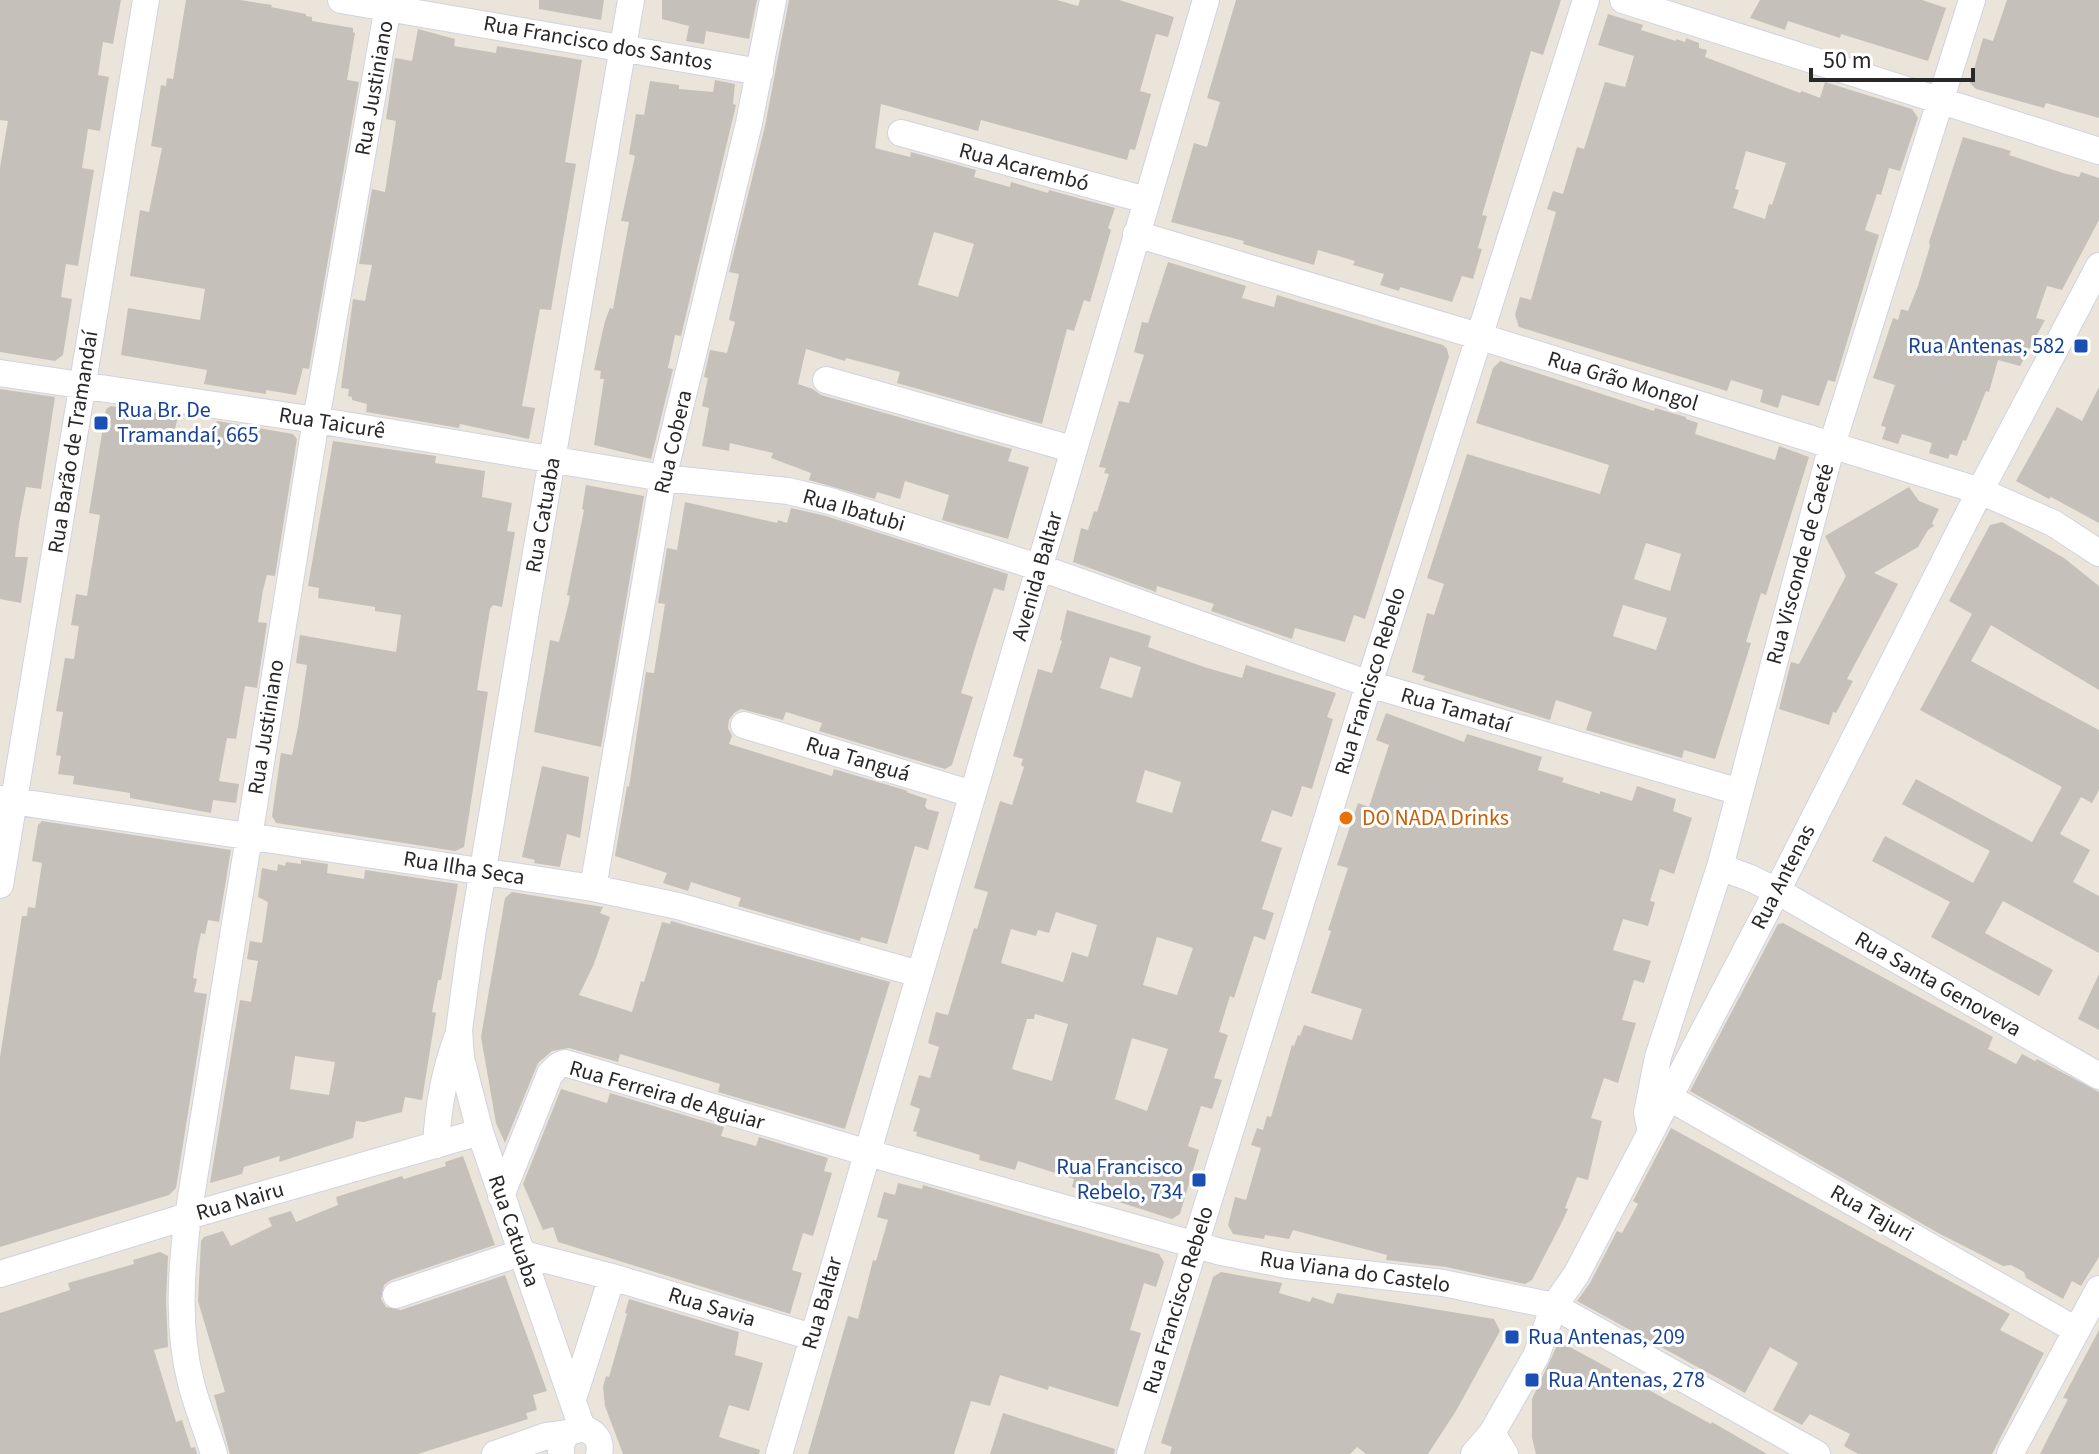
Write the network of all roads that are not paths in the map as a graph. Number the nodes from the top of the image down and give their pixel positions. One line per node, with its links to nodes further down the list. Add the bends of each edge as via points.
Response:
1 (146, 0): 22 (street, Rua Barão de Tramandaí)
2 (341, 0): 9 (street, Rua Francisco dos Santos)
3 (631, 0): 10 (street, Rua Catuaba)
4 (773, 0): 11 (street, Rua Cobera)
5 (1206, 0): 15 (street, Avenida Baltar)
6 (1586, 0): 19 (street, Rua Francisco Rebelo)
7 (1623, 0): 12 (street)
8 (1972, 0): 12 (street, Rua Visconde de Caeté)
9 (389, 3): 10 (street, Rua Francisco dos Santos); 23 (street, Rua Justiniano)
10 (623, 47): 11 (street, Rua Francisco dos Santos); 26 (street, Rua Catuaba)
11 (760, 72): 27 (street, Rua Cobera)
12 (1941, 100): 14 (street); 24 (street, Rua Visconde de Caeté)
13 (901, 133): 15 (street, Rua Acarembó)
14 (2099, 151)
15 (1146, 200): 16 (street, Avenida Baltar)
16 (1136, 234): 19 (street, Rua Grão Mongol); 25 (street, Avenida Baltar)
17 (2099, 266): 18 (street, Rua Antenas)
18 (2092, 285): 28 (street, Rua Antenas)
19 (1478, 336): 24 (street, Rua Grão Mongol); 31 (street, Rua Francisco Rebelo)
20 (0, 373): 22 (street, Rua Taicurê)
21 (826, 380): 25 (street)
22 (83, 386): 23 (street, Rua Taicurê); 35 (street, Rua Barão de Tramandaí)
23 (316, 420): 26 (street, Rua Taicurê); 36 (street, Rua Justiniano)
24 (1832, 445): 28 (street, Rua Grão Mongol); 33 (street, Rua Visconde de Caeté)
25 (1072, 449): 30 (street, Avenida Baltar)
26 (553, 460): 27 (street, Rua Taicurê); 38 (street, Rua Catuaba)
27 (663, 478): 30 (street, Rua Ibatubi, via 788,491); 40 (street, Rua Cobera)
28 (1980, 491): 29 (street, Rua Grão Mongol, via 2053,523); 41 (street, Rua Antenas)
29 (2099, 553)
30 (1041, 568): 31 (street, Rua Tamataí); 34 (street, Avenida Baltar)
31 (1369, 684): 33 (street, Rua Tamataí); 52 (street, Rua Francisco Rebelo)
32 (744, 725): 34 (street, Rua Tanguá)
33 (1740, 792): 37 (street, Rua Visconde de Caeté)
34 (972, 794): 42 (street, Avenida Baltar)
35 (7, 800): 36 (street, Rua Ilha Seca); 39 (street, Rua Barão de Tramandaí)
36 (249, 834): 38 (street, Rua Ilha Seca); 51 (street, Rua Justiniano)
37 (1720, 867): 41 (street, Rua Santa Genoveva); 46 (street, Rua Visconde de Caeté, via 1655,1071 1647,1113)
38 (484, 871): 40 (street, Rua Ilha Seca); 43 (street, Rua Catuaba)
39 (0, 885)
40 (593, 888): 42 (street, Rua Ilha Seca, via 678,906)
41 (1777, 891): 44 (street, Rua Santa Genoveva); 45 (street, Rua Antenas)
42 (919, 974): 49 (street, Avenida Baltar)
43 (459, 1030): 47 (street, Rua Catuaba); 48 (street, Rua Catuaba, via 445,1070)
44 (2099, 1076)
45 (1668, 1097): 46 (street, Rua Antenas); 59 (street, Rua Tajuri)
46 (1651, 1131): 58 (street, Rua Antenas, via 1576,1275)
47 (480, 1132): 48 (street, Rua Nairu); 50 (street, Rua Catuaba)
48 (436, 1145): 51 (street, Rua Nairu)
49 (868, 1153): 50 (street, Rua Ferreira de Aguiar, via 565,1063 550,1074); 52 (street, Rua Viana do Castelo); 60 (street, Rua Baltar)
50 (501, 1196): 53 (street, Rua Catuaba)
51 (188, 1216): 54 (street, Rua Nairu); 65 (street, Rua Justiniano, via 181,1296 184,1346)
52 (1196, 1245): 58 (street, Rua Viana do Castelo, via 1287,1265 1443,1283); 68 (street, Rua Francisco Rebelo)
53 (520, 1253): 55 (street, Rua Savia); 57 (street); 61 (street, Rua Catuaba)
54 (0, 1274)
55 (612, 1277): 60 (street, Rua Savia); 61 (street)
56 (2099, 1289): 59 (street)
57 (396, 1295)
58 (1554, 1306): 63 (street, Rua Antenas); 70 (street, Rua Viana do Castelo)
59 (2076, 1330): 71 (street)
60 (812, 1337): 67 (street, Rua Baltar)
61 (573, 1399): 62 (street, Rua Catuaba)
62 (570, 1438): 64 (street, via 546,1436); 66 (street, Rua Catuaba, via 596,1435)
63 (1498, 1444): 69 (street, Rua Antenas)
64 (510, 1452)
65 (214, 1454)
66 (599, 1454)
67 (779, 1454)
68 (1130, 1454)
69 (1474, 1454)
70 (1817, 1454)
71 (2010, 1454)

